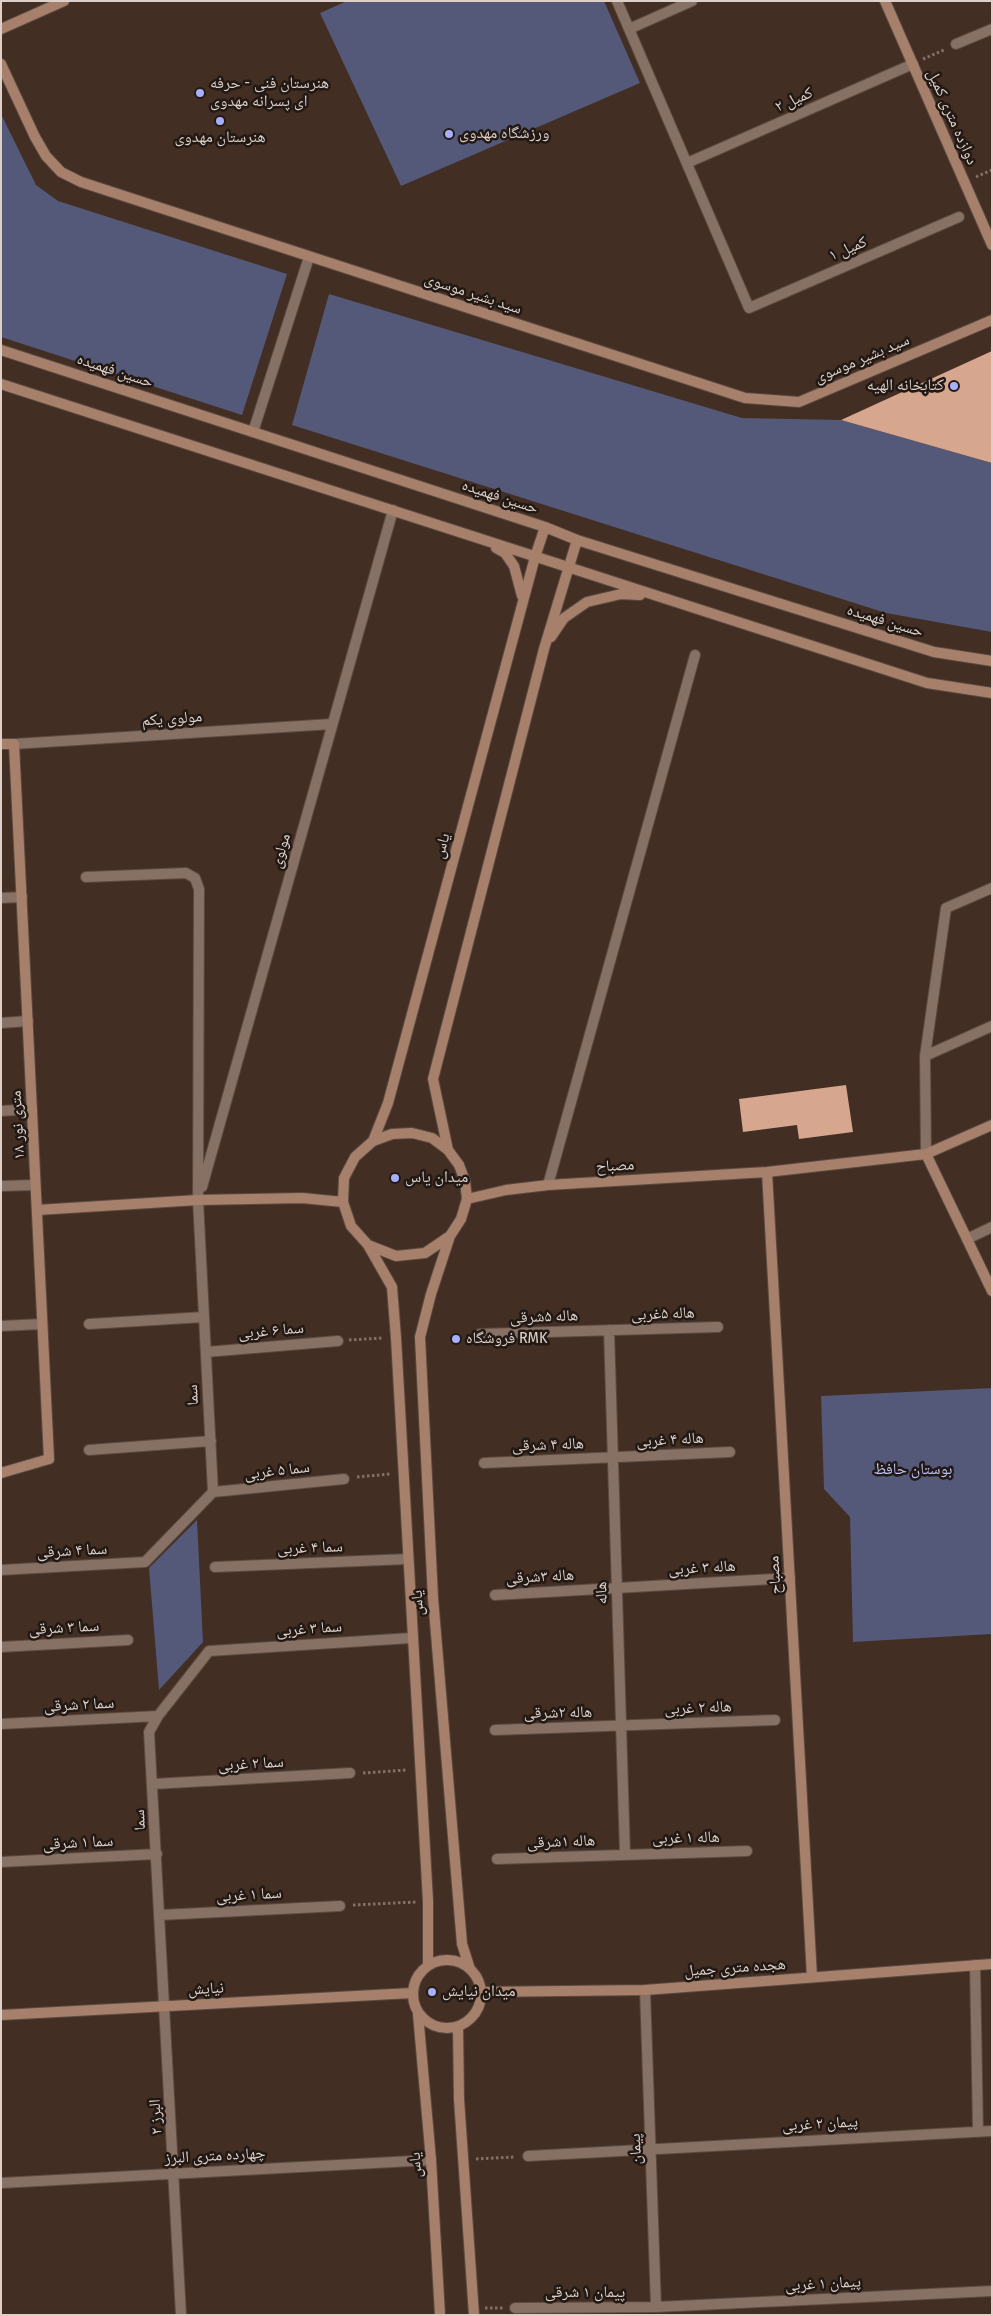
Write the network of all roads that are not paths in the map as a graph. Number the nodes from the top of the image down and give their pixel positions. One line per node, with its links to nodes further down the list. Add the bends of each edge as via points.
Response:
1 (64, 1): 5 (street)
2 (617, 1): 6 (street)
3 (692, 1): 6 (street)
4 (885, 1): 10 (street, دوازده متری کمیل)
5 (1, 29)
6 (629, 29): 11 (street)
7 (992, 29): 8 (street)
8 (956, 44)
9 (1, 64): 14 (street, سید بشیر موسوی, via 35,137 61,172 81,182)
10 (912, 64): 11 (street, کمیل ۲); 13 (street, دوازده متری کمیل)
11 (687, 163): 12 (street, کمیل ۱, via 749,308)
12 (959, 217)
13 (992, 245)
14 (309, 256): 15 (street, سید بشیر موسوی, via 744,398 799,402); 18 (street)
15 (992, 320)
16 (1, 350): 18 (street, حسین فهمیده)
17 (1, 384): 19 (street)
18 (253, 432): 20 (street, حسین فهمیده)
19 (393, 510): 21 (street); 31 (street, مولوی)
20 (545, 527): 22 (street, حسین فهمیده); 23 (street, یاس)
21 (480, 539): 23 (street); 26 (street, via 505,554 514,566 522,594)
22 (577, 540): 24 (street); 29 (street, حسین فهمیده, via 934,652)
23 (535, 557): 24 (street); 26 (street, یاس)
24 (569, 568): 25 (street); 27 (street)
25 (654, 595): 27 (street, via 621,594 587,602 564,618); 30 (street, via 927,684)
26 (521, 609): 45 (street, یاس, via 388,1103)
27 (544, 649): 46 (street, via 433,1079)
28 (695, 655): 50 (street)
29 (992, 661)
30 (992, 693)
31 (332, 724): 33 (street, مولوی یکم); 53 (street, مولوی)
32 (1, 744): 33 (street)
33 (14, 744): 36 (street, ۱۸ متری نور)
34 (86, 877): 53 (street, سما, via 186,873 195,878 199,888)
35 (992, 888): 41 (street, via 946,908)
36 (22, 897): 37 (street); 38 (street, ۱۸ متری نور)
37 (1, 898)
38 (28, 1021): 39 (street); 42 (street, ۱۸ متری نور)
39 (1, 1023)
40 (992, 1026): 41 (street)
41 (925, 1056): 47 (street)
42 (32, 1109): 43 (street); 49 (street, ۱۸ متری نور)
43 (1, 1111)
44 (992, 1125): 47 (street)
45 (373, 1141): 46 (street, via 392,1134 412,1133 432,1138); 54 (street, via 355,1156 344,1178)
46 (448, 1150): 52 (street, via 466,1181)
47 (926, 1154): 48 (street, مصباح); 58 (street)
48 (767, 1172): 50 (street, مصباح); 81 (street, مصباح)
49 (36, 1184): 51 (street); 55 (street, ۱۸ متری نور)
50 (548, 1185): 52 (street, مصباح)
51 (1, 1186)
52 (467, 1199): 57 (street, via 461,1219)
53 (198, 1200): 54 (street, via 302,1198); 55 (street); 61 (street, سما)
54 (343, 1202): 59 (street, via 351,1226)
55 (37, 1210): 62 (street, ۱۸ متری نور)
56 (992, 1228): 58 (street)
57 (450, 1236): 59 (street, via 425,1253 396,1256); 105 (street, یاس, via 420,1337 433,1608 462,1944)
58 (967, 1239): 60 (street)
59 (368, 1244): 78 (street, یاس, via 392,1287)
60 (992, 1291)
61 (204, 1317): 63 (street); 69 (street, سما)
62 (42, 1324): 64 (street); 75 (street, ۱۸ متری نور, via 49,1458)
63 (89, 1324)
64 (1, 1326)
65 (718, 1327): 66 (street, هاله ۵غربی)
66 (609, 1330): 67 (street, هاله ۵شرقی); 73 (street, هاله)
67 (480, 1334)
68 (338, 1340): 69 (street, سما ۶ غربی)
69 (206, 1352): 70 (street, سما)
70 (210, 1441): 71 (street); 77 (street, سما)
71 (88, 1450)
72 (730, 1452): 73 (street, هاله ۴ غربی)
73 (613, 1458): 74 (street, هاله ۴ شرقی); 82 (street, هاله)
74 (484, 1463)
75 (1, 1473)
76 (344, 1479): 77 (street, سما ۵ غربی)
77 (213, 1492): 80 (street, سما ۴ شرقی, via 145,1562)
78 (408, 1558): 79 (street, سما ۴ غربی); 84 (street, یاس)
79 (215, 1567)
80 (1, 1570)
81 (790, 1578): 82 (street, هاله ۳ غربی); 106 (street, مصباح)
82 (617, 1588): 83 (street, هاله ۳شرقی); 91 (street, هاله)
83 (496, 1595)
84 (412, 1638): 87 (street, سما ۳ غربی); 104 (street, یاس, via 428,1901)
85 (128, 1640): 86 (street, سما ۳ شرقی)
86 (1, 1647)
87 (209, 1650): 88 (street, سما)
88 (158, 1716): 90 (street, سما ۲ شرقی); 94 (street, سما, via 149,1732)
89 (775, 1720): 91 (street, هاله ۲ غربی)
90 (1, 1724)
91 (621, 1726): 92 (street, هاله ۲شرقی); 97 (street, هاله)
92 (495, 1730)
93 (350, 1773): 94 (street, سما ۲ غربی)
94 (153, 1784): 96 (street, سما)
95 (747, 1851): 97 (street, هاله ۱ غربی)
96 (157, 1854): 99 (street, سما ۱ شرقی); 101 (street, سما)
97 (625, 1854): 98 (street, هاله ۱شرقی)
98 (497, 1859)
99 (1, 1862)
100 (340, 1906): 101 (street, سما ۱ غربی)
101 (160, 1915): 110 (street, سما)
102 (992, 1964): 103 (street, هجده متری جمیل)
103 (974, 1965): 106 (street, هجده متری جمیل); 114 (street)
104 (428, 1966): 105 (street, via 452,1960); 109 (street, via 419,1973)
105 (470, 1969): 108 (street)
106 (812, 1977): 107 (street, هجده متری جمیل)
107 (646, 1990): 108 (street, هجده متری جمیل); 116 (street, پیمان)
108 (481, 1992): 113 (street, via 476,2013)
109 (412, 1993): 110 (street, نیایش); 111 (street)
110 (165, 2007): 112 (street, نیایش); 119 (street, البرز ۲)
111 (418, 2014): 113 (street, via 436,2027); 118 (street, یاس)
112 (1, 2015)
113 (458, 2027): 124 (street, via 459,2099)
114 (978, 2131): 115 (street, پیمان ۲ غربی); 116 (street, پیمان ۲ غربی)
115 (992, 2131)
116 (651, 2148): 117 (street, پیمان ۲ غربی); 122 (street, پیمان)
117 (528, 2156)
118 (431, 2160): 119 (street, چهارده متری البرز); 126 (street, یاس)
119 (174, 2174): 120 (street, چهارده متری البرز); 125 (street, البرز ۲)
120 (1, 2183)
121 (992, 2291): 122 (street, پیمان ۱ غربی)
122 (656, 2307): 123 (street, پیمان ۱ شرقی)
123 (514, 2308)
124 (474, 2312)
125 (181, 2315)
126 (440, 2315)

